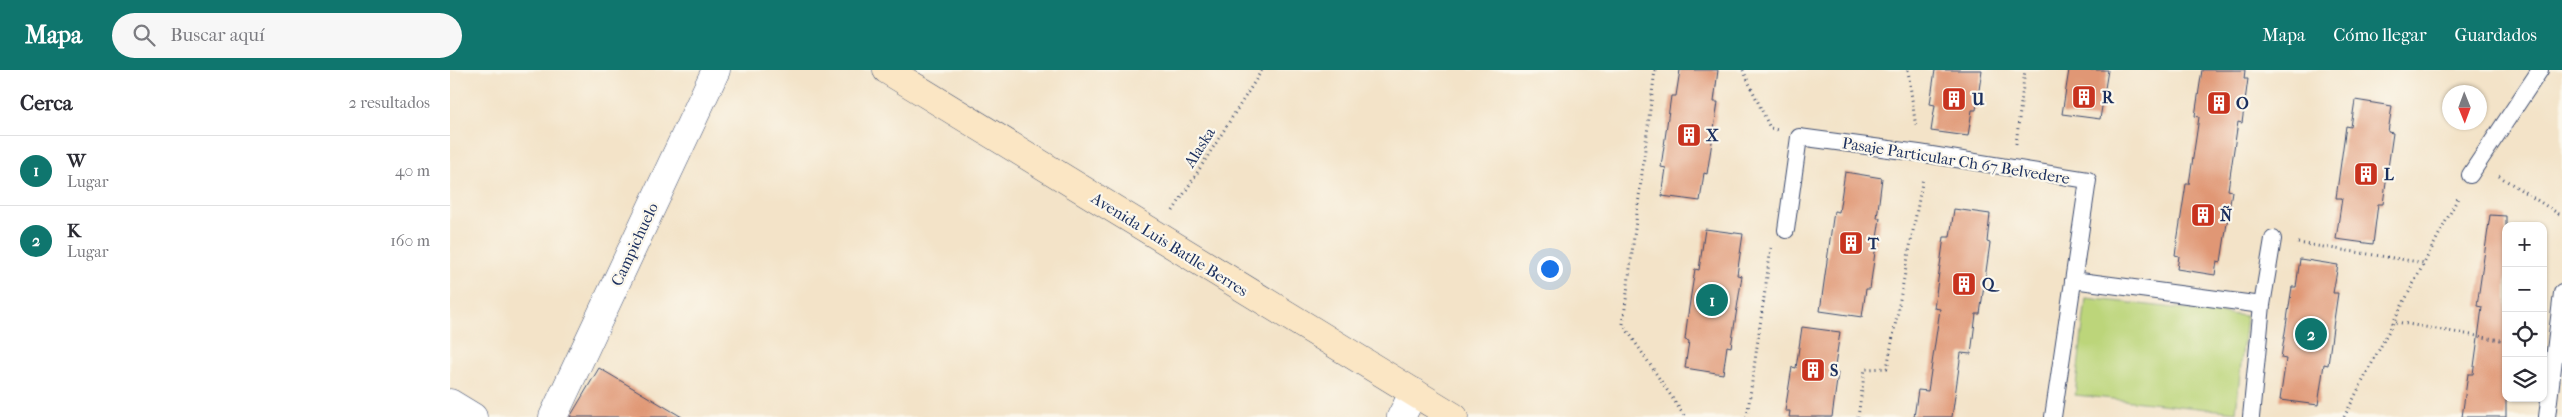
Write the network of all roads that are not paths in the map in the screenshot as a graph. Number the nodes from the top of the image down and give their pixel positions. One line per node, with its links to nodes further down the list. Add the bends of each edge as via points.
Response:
1 (716, 70): 13 (street, Campichuelo)
2 (887, 70): 10 (main road, Avenida Luis Batlle Berres)
3 (2540, 70): 4 (lane)
4 (2474, 169)
5 (1786, 230): 7 (lane, Pasaje Particular Ch 67 Belvedere, via 1799,136 2088,180)
6 (2273, 240): 9 (lane)
7 (2073, 280): 9 (lane); 16 (lane, Pasaje Particular Ch 67 Belvedere)
8 (2562, 292): 18 (lane)
9 (2262, 305): 17 (lane)
10 (1414, 392): 14 (street); 15 (main road, Avenida Luis Batlle Berres)
11 (450, 403): 12 (street)
12 (472, 417)
13 (553, 417)
14 (1401, 417)
15 (1454, 417)
16 (2053, 417)
17 (2251, 417)
18 (2547, 417)

